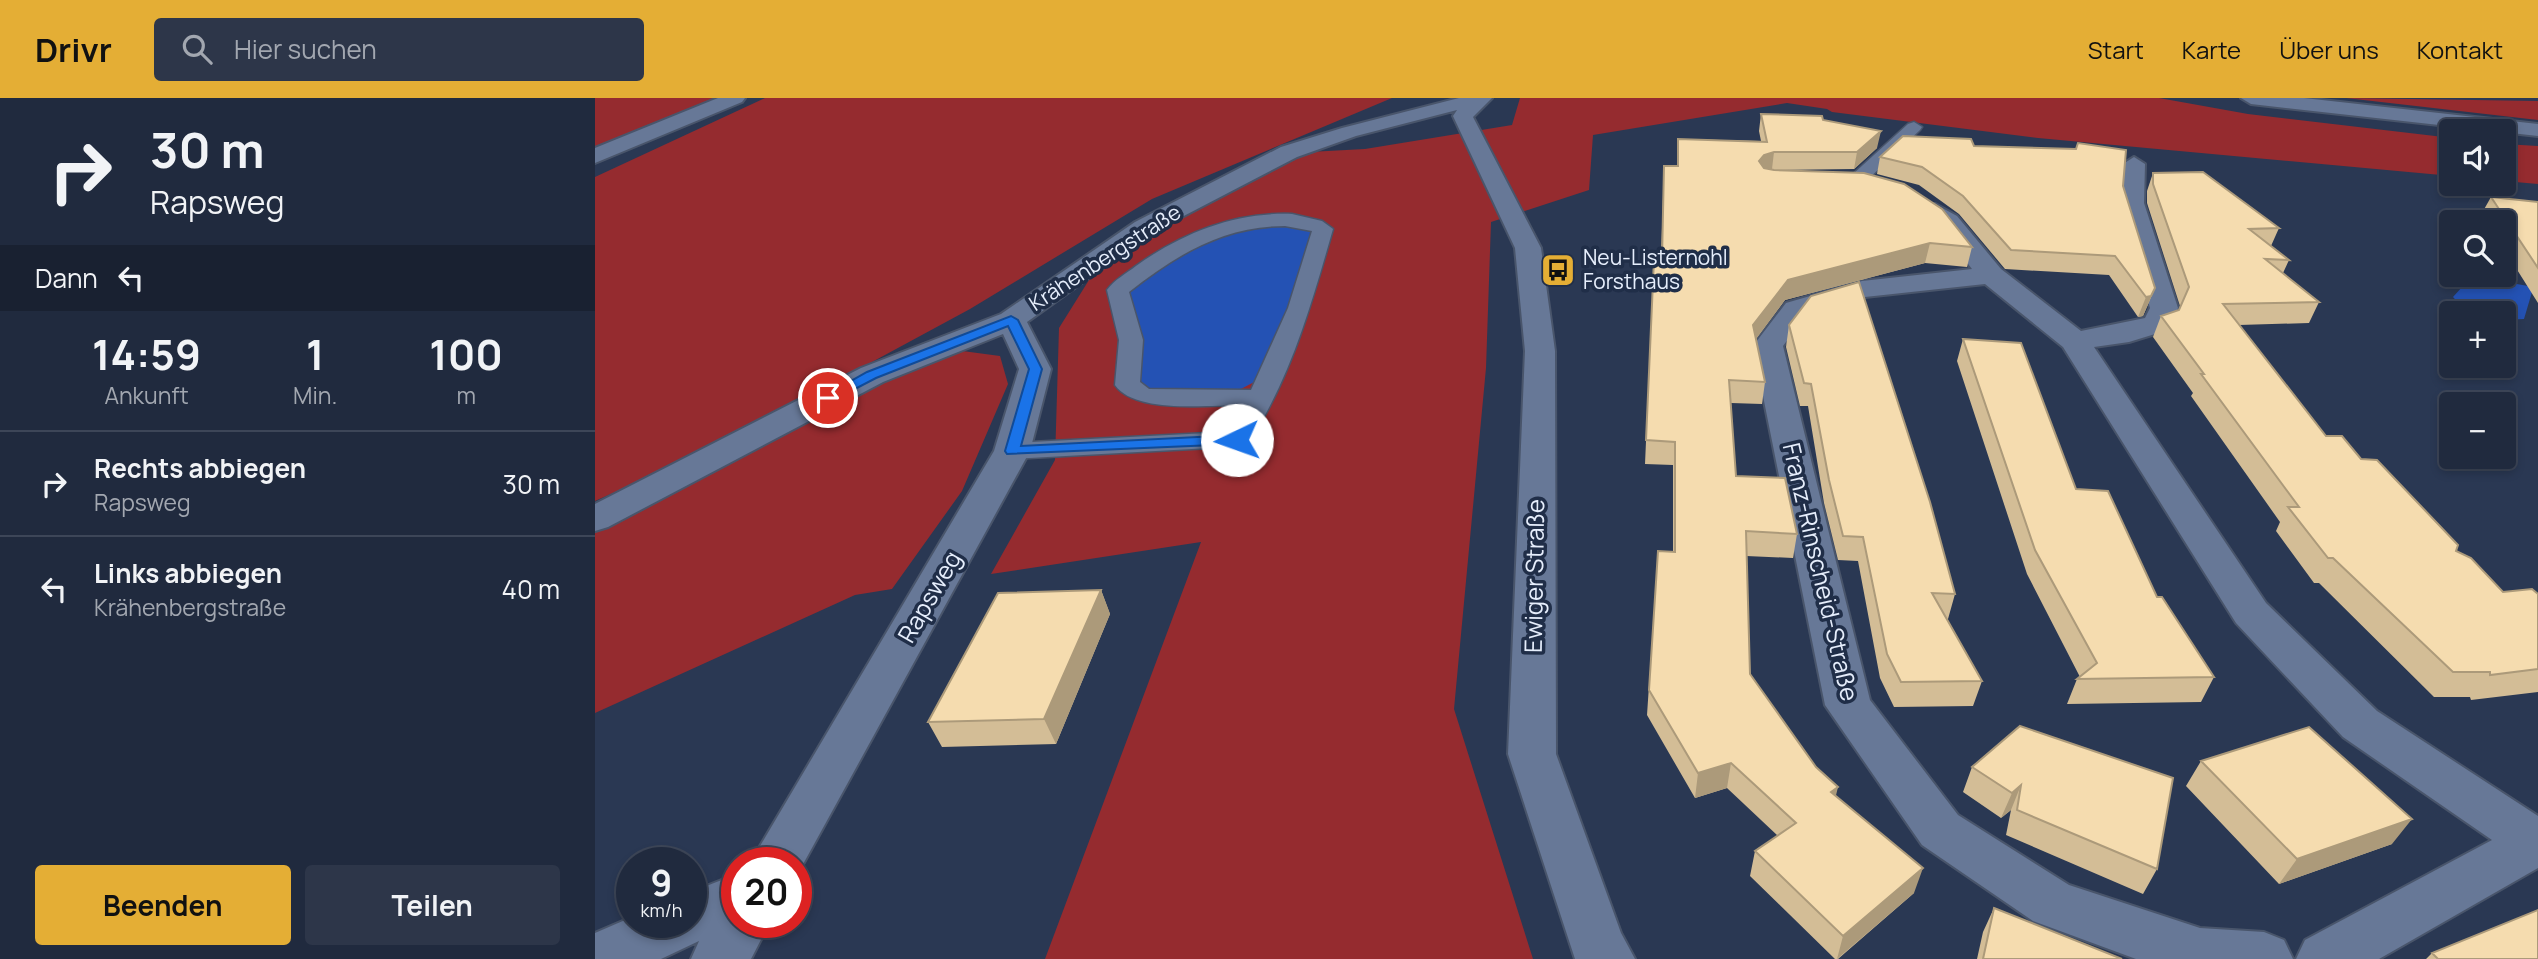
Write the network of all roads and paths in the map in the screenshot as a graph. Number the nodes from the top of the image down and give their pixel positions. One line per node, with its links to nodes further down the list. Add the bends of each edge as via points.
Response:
1 (735, 98): 6 (street)
2 (2251, 98): 5 (street)
3 (1480, 99): 11 (street, Krähenbergstraße, via 1289,152 1144,228); 22 (street, Ewiger Straße, via 1463,116 1528,248 1540,351 1532,754)
4 (1914, 127): 9 (lane)
5 (2538, 130)
6 (595, 156)
7 (2134, 164): 12 (street, via 2132,203 2164,308 2158,324 2129,334)
8 (1821, 179): 9 (street)
9 (1858, 179): 10 (street, via 1903,190 1948,220)
10 (1991, 275): 12 (street); 23 (street, Franz-Rinscheid-Straße, via 1862,289 1796,309 1768,346 1848,705 1940,830 2052,904 2200,955)
11 (1011, 320): 14 (street, Rapsweg, via 1035,369); 15 (street, Krähenbergstraße, via 872,375)
12 (2075, 341): 16 (street, via 2251,612 2360,724)
13 (1257, 398): 13 (lane, via 1299,308 1323,229 1307,221 1285,219 1202,234 1118,290 1131,340 1127,385 1143,396); 14 (lane, via 1237,440)
14 (1012, 451): 17 (street, Rapsweg)
15 (595, 519)
16 (2537, 843): 24 (street)
17 (785, 847)
18 (647, 938): 20 (street)
19 (732, 938): 21 (street)
20 (600, 959)
21 (720, 959)
22 (1606, 959)
23 (2264, 959)
24 (2325, 959)

